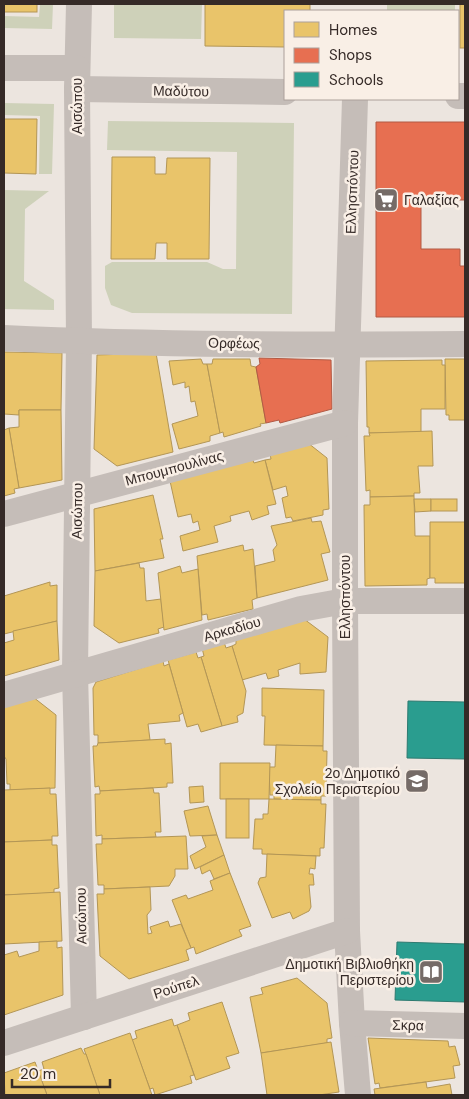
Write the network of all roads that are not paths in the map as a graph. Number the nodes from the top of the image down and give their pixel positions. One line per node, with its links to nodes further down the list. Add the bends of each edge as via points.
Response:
1 (79, 4): 3 (street, Αισώπου)
2 (4, 68): 3 (street, Μαδύτου)
3 (77, 79): 4 (street, Μαδύτου); 7 (street, Αισώπου)
4 (284, 92)
5 (355, 100): 8 (street, Ελλησπόντου)
6 (4, 338): 7 (street, Ορφέως)
7 (80, 341): 8 (street, Ορφέως); 11 (street, Αισώπου)
8 (347, 344): 9 (street, Ορφέως); 10 (street, Ελλησπόντου)
9 (465, 344)
10 (345, 423): 11 (street, Μπουμπουλίνας); 13 (street, Ελλησπόντου)
11 (78, 494): 12 (street, Μπουμπουλίνας); 15 (street, Αισώπου)
12 (4, 514)
13 (345, 601): 14 (street, Αρκαδίου); 15 (street, Αρκαδίου, via 301,609); 17 (street, Ελλησπόντου)
14 (465, 601)
15 (76, 673): 16 (street, Αρκαδίου); 18 (street, Αισώπου)
16 (4, 694)
17 (347, 931): 18 (street, Ρούπελ); 19 (street, Ελλησπόντου)
18 (84, 1017): 21 (street, Ρούπελ)
19 (352, 1023): 20 (street, Σκρα); 22 (street, Ελλησπόντου)
20 (465, 1026)
21 (4, 1044)
22 (358, 1095)

